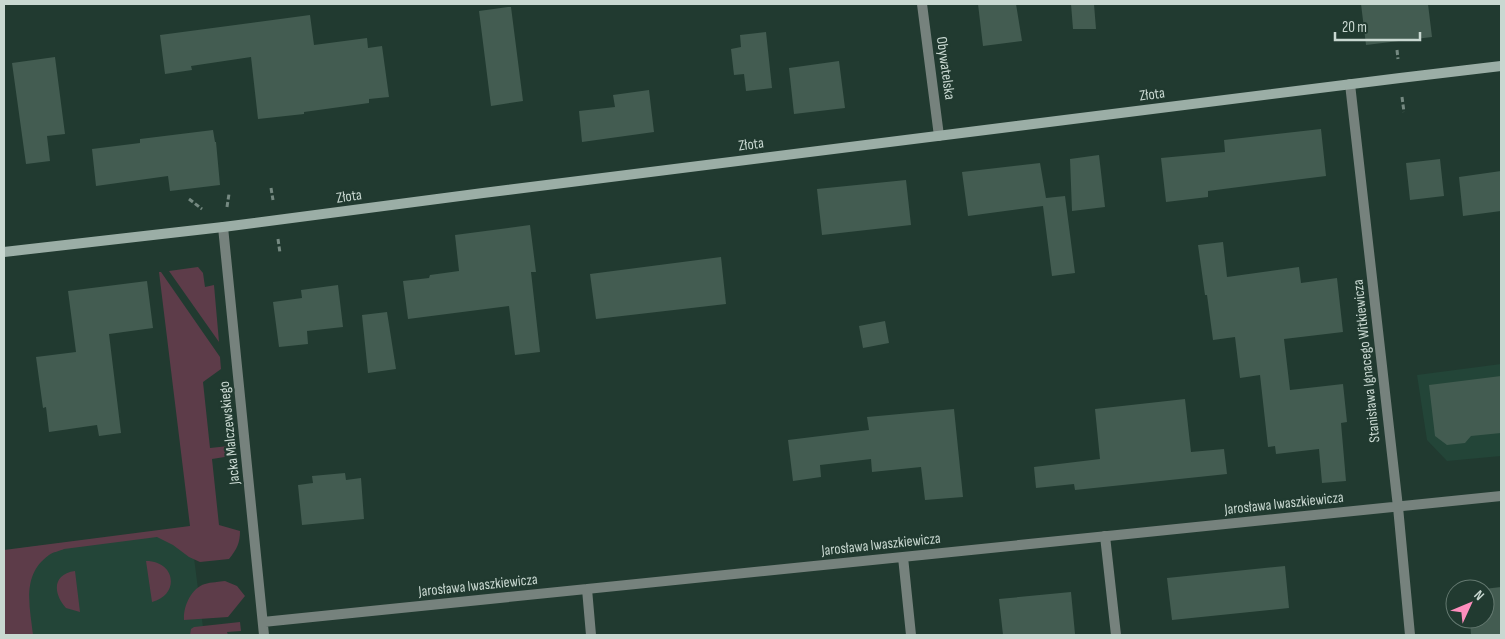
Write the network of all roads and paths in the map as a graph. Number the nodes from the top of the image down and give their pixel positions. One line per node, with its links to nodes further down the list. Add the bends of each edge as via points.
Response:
1 (922, 4): 4 (street, Obywatelska)
2 (1501, 66): 3 (street, Złota)
3 (1350, 84): 4 (street, Złota); 8 (street, Stanisława Ignacego Witkiewicza)
4 (939, 136): 5 (street, Złota)
5 (223, 228): 6 (street, Złota); 12 (street, Jacka Malczewskiego)
6 (4, 252)
7 (1501, 496): 8 (street, Jarosława Iwaszkiewicza)
8 (1398, 507): 9 (street, Jarosława Iwaszkiewicza); 17 (street, Stanisława Ignacego Witkiewicza)
9 (1105, 536): 10 (street, Jarosława Iwaszkiewicza); 16 (street)
10 (903, 557): 11 (street, Jarosława Iwaszkiewicza); 15 (street)
11 (587, 589): 12 (street, Jarosława Iwaszkiewicza); 14 (street)
12 (263, 622): 13 (street, Jacka Malczewskiego)
13 (264, 635)
14 (591, 635)
15 (911, 635)
16 (1116, 635)
17 (1410, 635)

